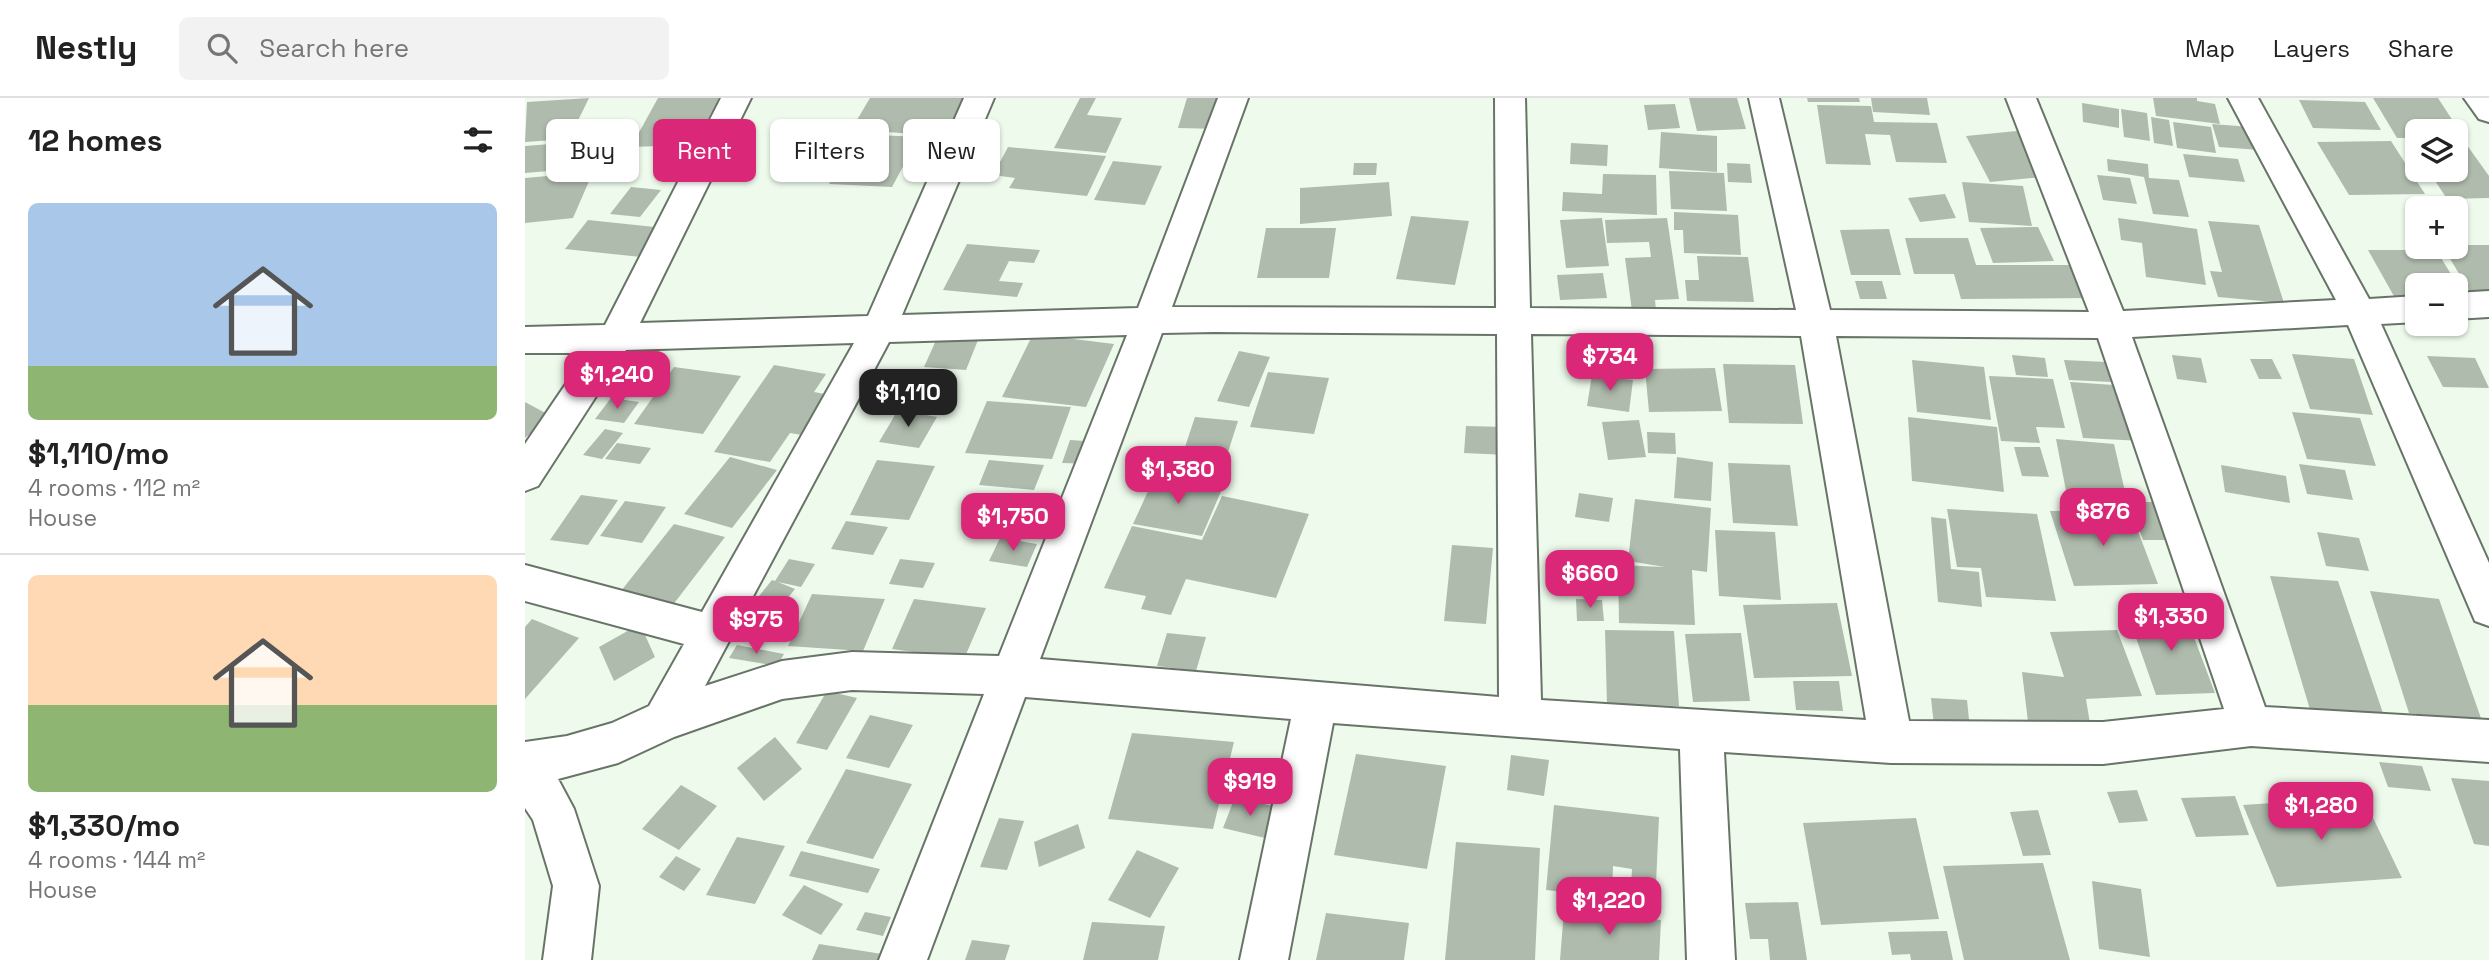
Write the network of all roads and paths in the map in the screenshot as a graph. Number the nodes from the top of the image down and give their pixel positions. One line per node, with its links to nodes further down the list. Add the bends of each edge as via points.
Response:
1 (736, 98): 19 (street)
2 (979, 98): 18 (street)
3 (1233, 98): 14 (street)
4 (1510, 98): 15 (street)
5 (1764, 98): 16 (street)
6 (2021, 98): 17 (street)
7 (2243, 98): 13 (street)
8 (2479, 98): 9 (street)
9 (2489, 112)
10 (2489, 304): 11 (street)
11 (2468, 305)
12 (2405, 310): 13 (street)
13 (2359, 312): 17 (street); 23 (street)
14 (1152, 320): 15 (street); 18 (street); 25 (street)
15 (1514, 321): 16 (street); 27 (street)
16 (1816, 323): 17 (street); 32 (street)
17 (2111, 325): 29 (street)
18 (880, 327): 19 (street); 24 (street)
19 (616, 337): 20 (street); 21 (street)
20 (525, 340)
21 (525, 475)
22 (525, 583): 24 (street)
23 (2489, 608)
24 (711, 633): 28 (street)
25 (1010, 676): 26 (street); 28 (street, via 852,671 782,680); 36 (street)
26 (1315, 704): 27 (street); 37 (street)
27 (1520, 719): 30 (street)
28 (664, 720): 33 (street, via 618,742)
29 (2251, 726): 31 (street); 32 (street, via 2103,743)
30 (1701, 732): 32 (street); 38 (street)
31 (2489, 741)
32 (1891, 742)
33 (525, 763)
34 (525, 770): 35 (street, via 552,809 576,886)
35 (567, 960)
36 (903, 960)
37 (1264, 960)
38 (1711, 960)

